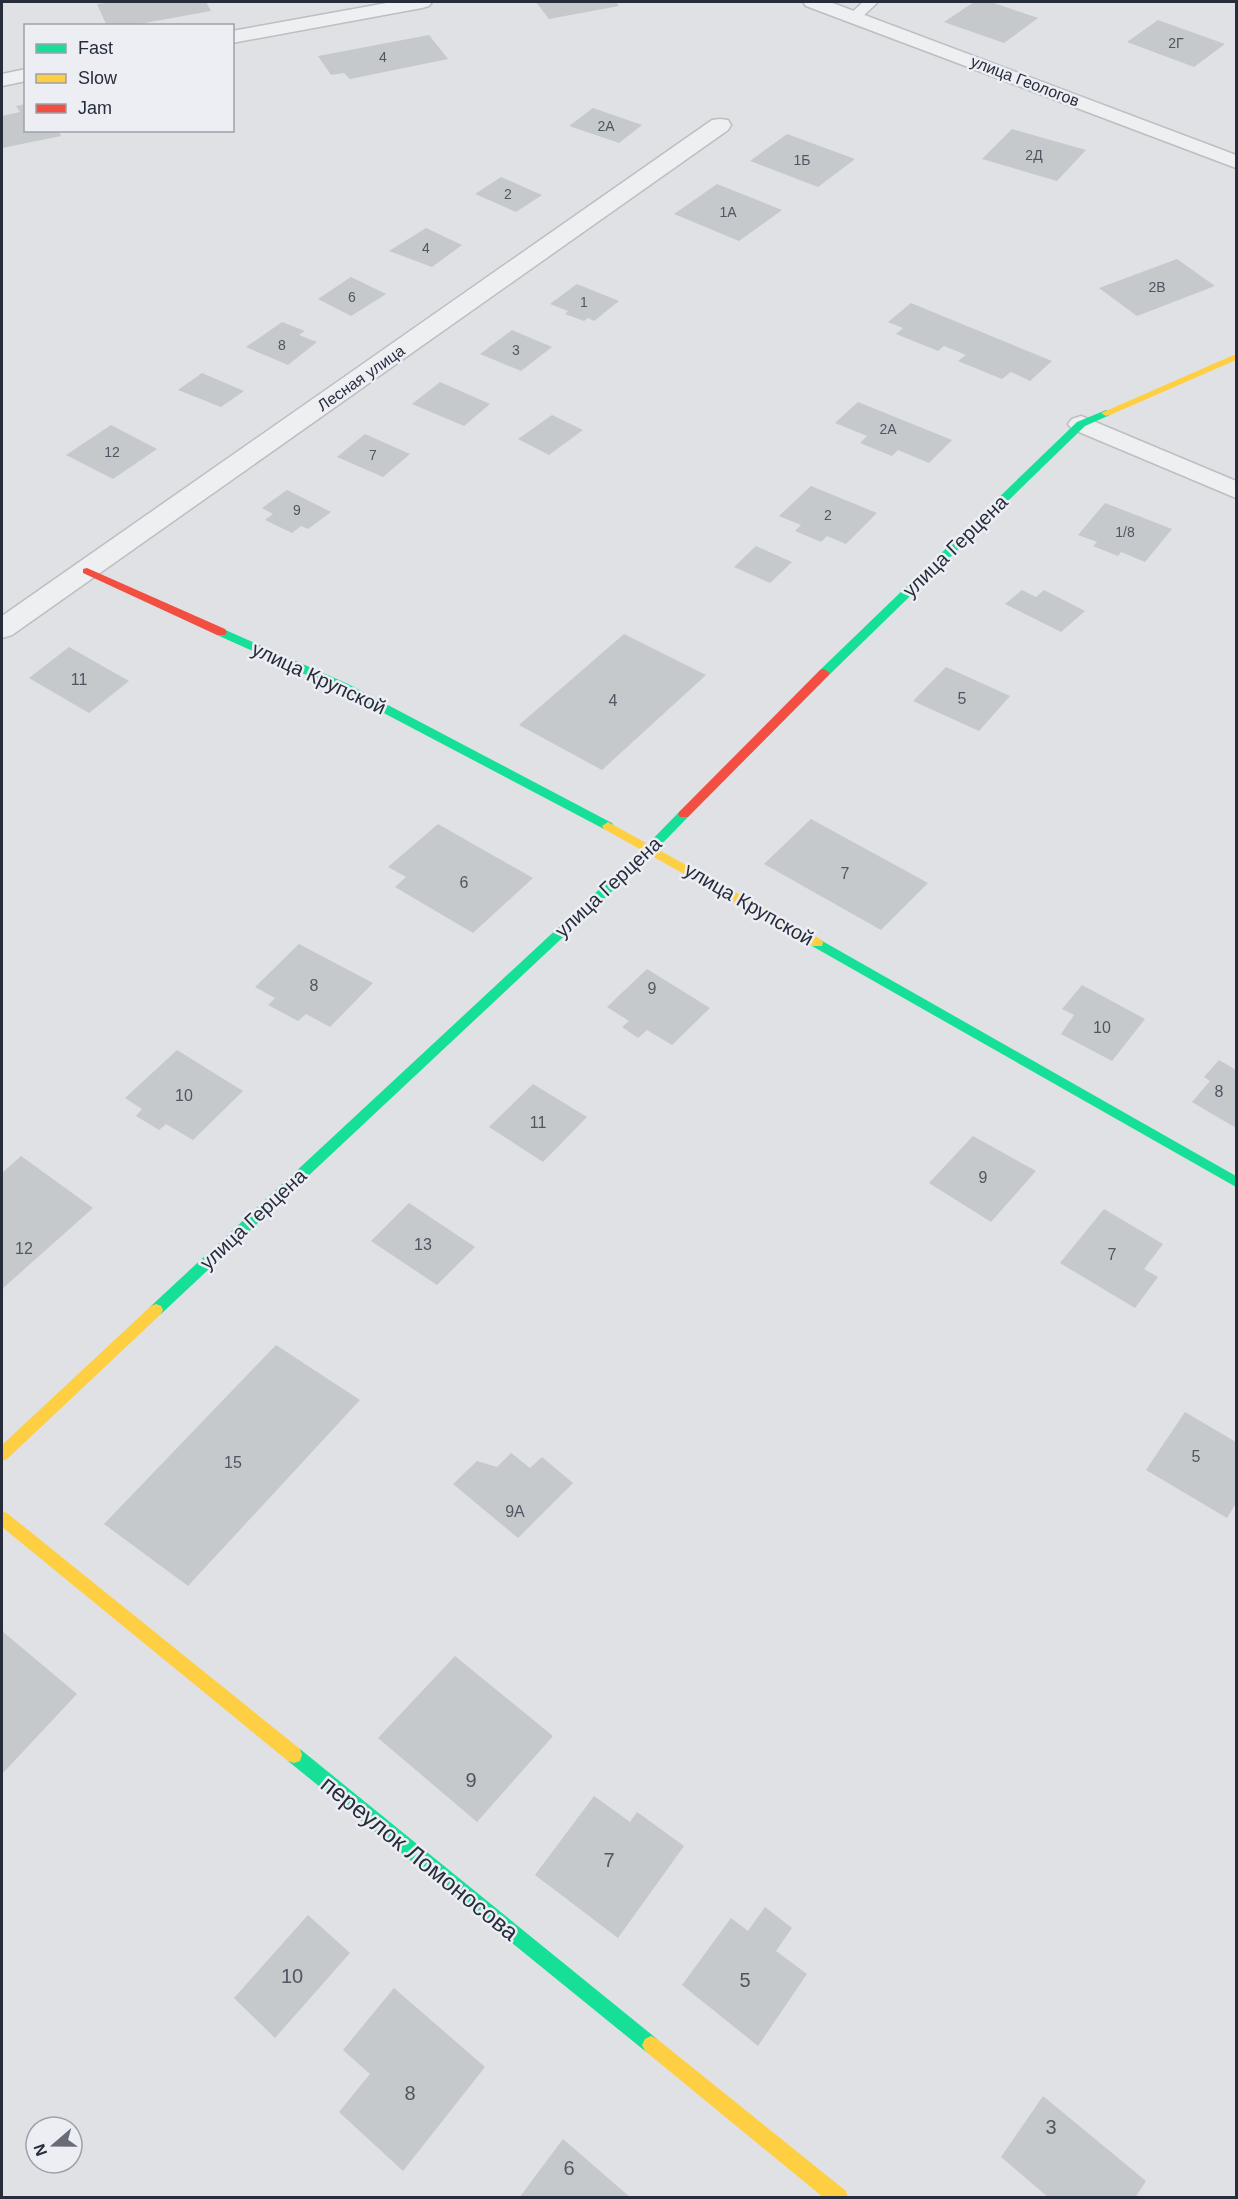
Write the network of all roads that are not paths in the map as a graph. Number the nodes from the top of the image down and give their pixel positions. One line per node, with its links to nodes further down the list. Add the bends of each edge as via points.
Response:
1 (422, 2): 5 (street)
2 (813, 2): 4 (street, улица Геологов)
3 (871, 2): 4 (lane)
4 (855, 17): 9 (street, улица Геологов)
5 (234, 37)
6 (24, 75): 7 (street)
7 (2, 80)
8 (720, 125): 13 (street, Лесная улица)
9 (1236, 162)
10 (1236, 357): 11 (street, улица Герцена)
11 (1081, 424): 12 (street); 15 (street, улица Герцена, via 785,711)
12 (1236, 490)
13 (87, 571): 14 (street, Лесная улица); 15 (street, улица Крупской, via 344,687)
14 (2, 629)
15 (651, 848): 16 (street, улица Крупской); 17 (street, улица Герцена)
16 (1236, 1182)
17 (2, 1454)
18 (2, 1518): 19 (street, переулок Ломоносова)
19 (839, 2198)

